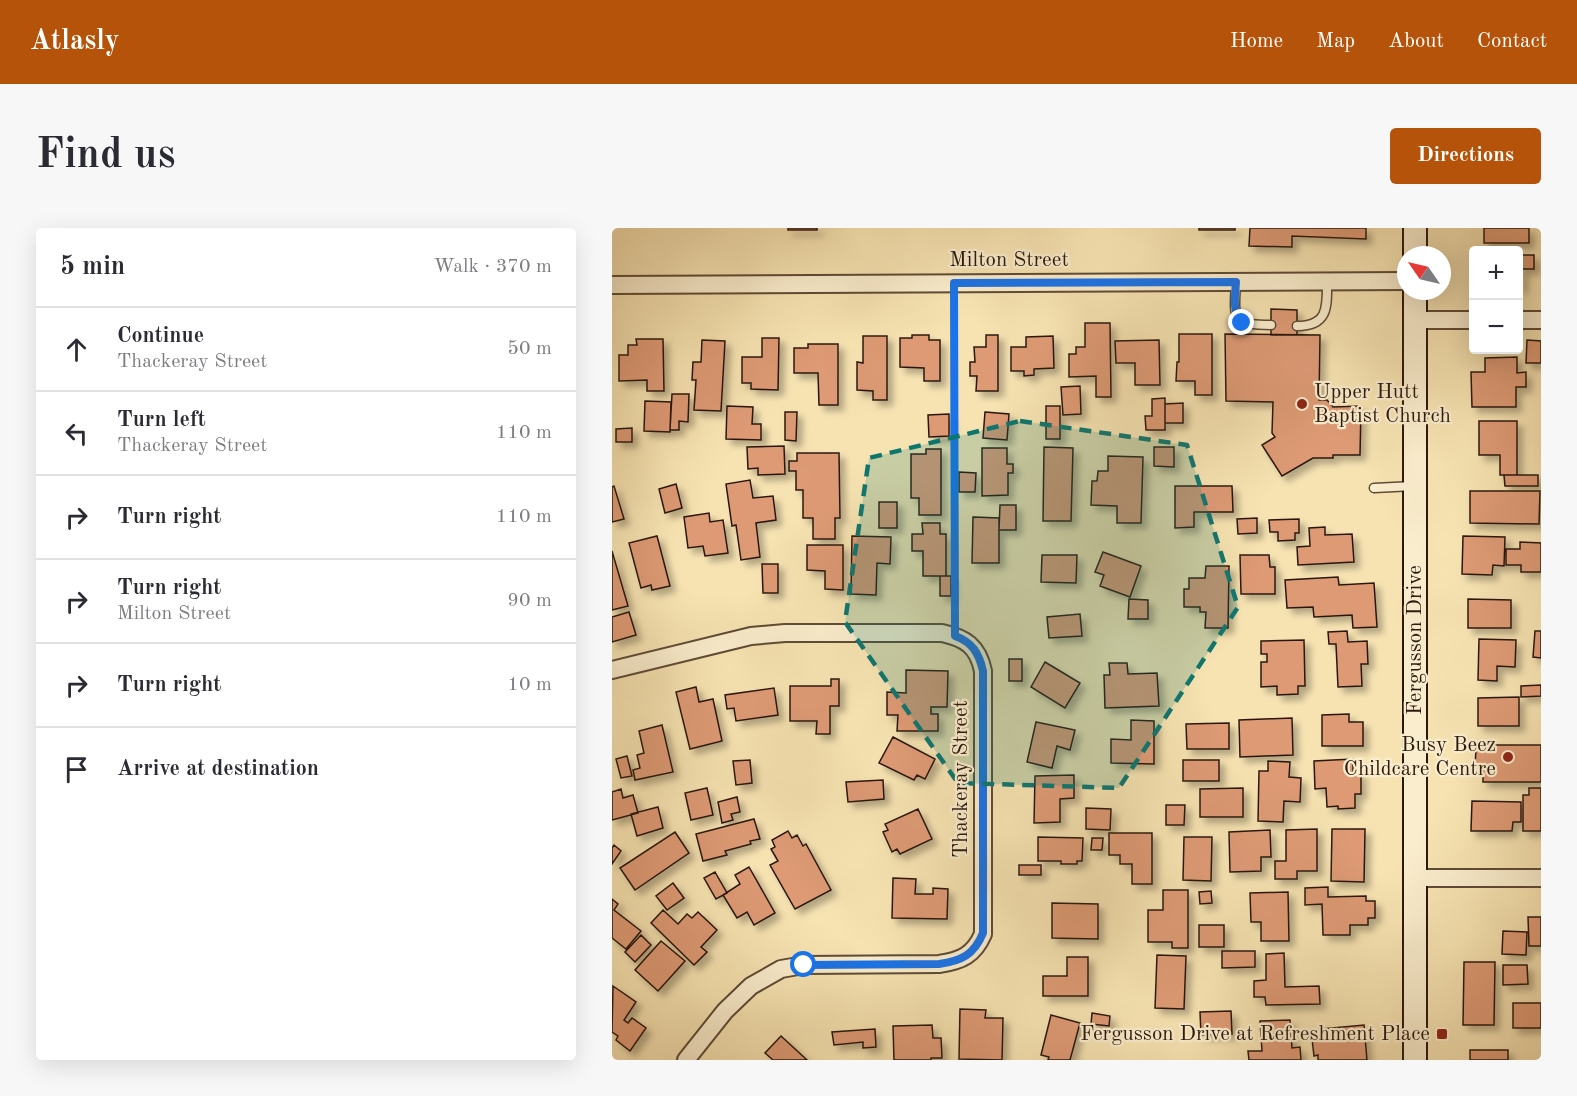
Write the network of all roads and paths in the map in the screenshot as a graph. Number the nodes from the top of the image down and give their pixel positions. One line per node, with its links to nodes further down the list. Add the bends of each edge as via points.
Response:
1 (1415, 228): 2 (main road)
2 (1415, 246)
3 (1327, 281): 4 (street, Milton Street); 5 (street, Milton Street); 14 (lane, via 1327,308 1320,320 1310,326)
4 (1397, 281)
5 (1236, 282): 6 (street, Milton Street); 13 (lane, via 1235,308 1242,323)
6 (954, 283): 7 (street, Milton Street); 17 (path)
7 (612, 285)
8 (1415, 300): 9 (main road, Fergusson Drive)
9 (1415, 320): 10 (street); 15 (main road, Fergusson Drive)
10 (1469, 320)
11 (1523, 320): 12 (street)
12 (1541, 320)
13 (1271, 325)
14 (1297, 326)
15 (1415, 486): 16 (lane); 19 (main road, Fergusson Drive)
16 (1374, 488)
17 (955, 636): 18 (street, via 751,636); 21 (street, Thackeray Street, via 971,644 983,671 983,933 978,945 958,962 804,965 781,969 751,986 725,1011)
18 (612, 670)
19 (1416, 878): 20 (street); 22 (main road, Fergusson Drive)
20 (1541, 878)
21 (686, 1060)
22 (1415, 1060)

